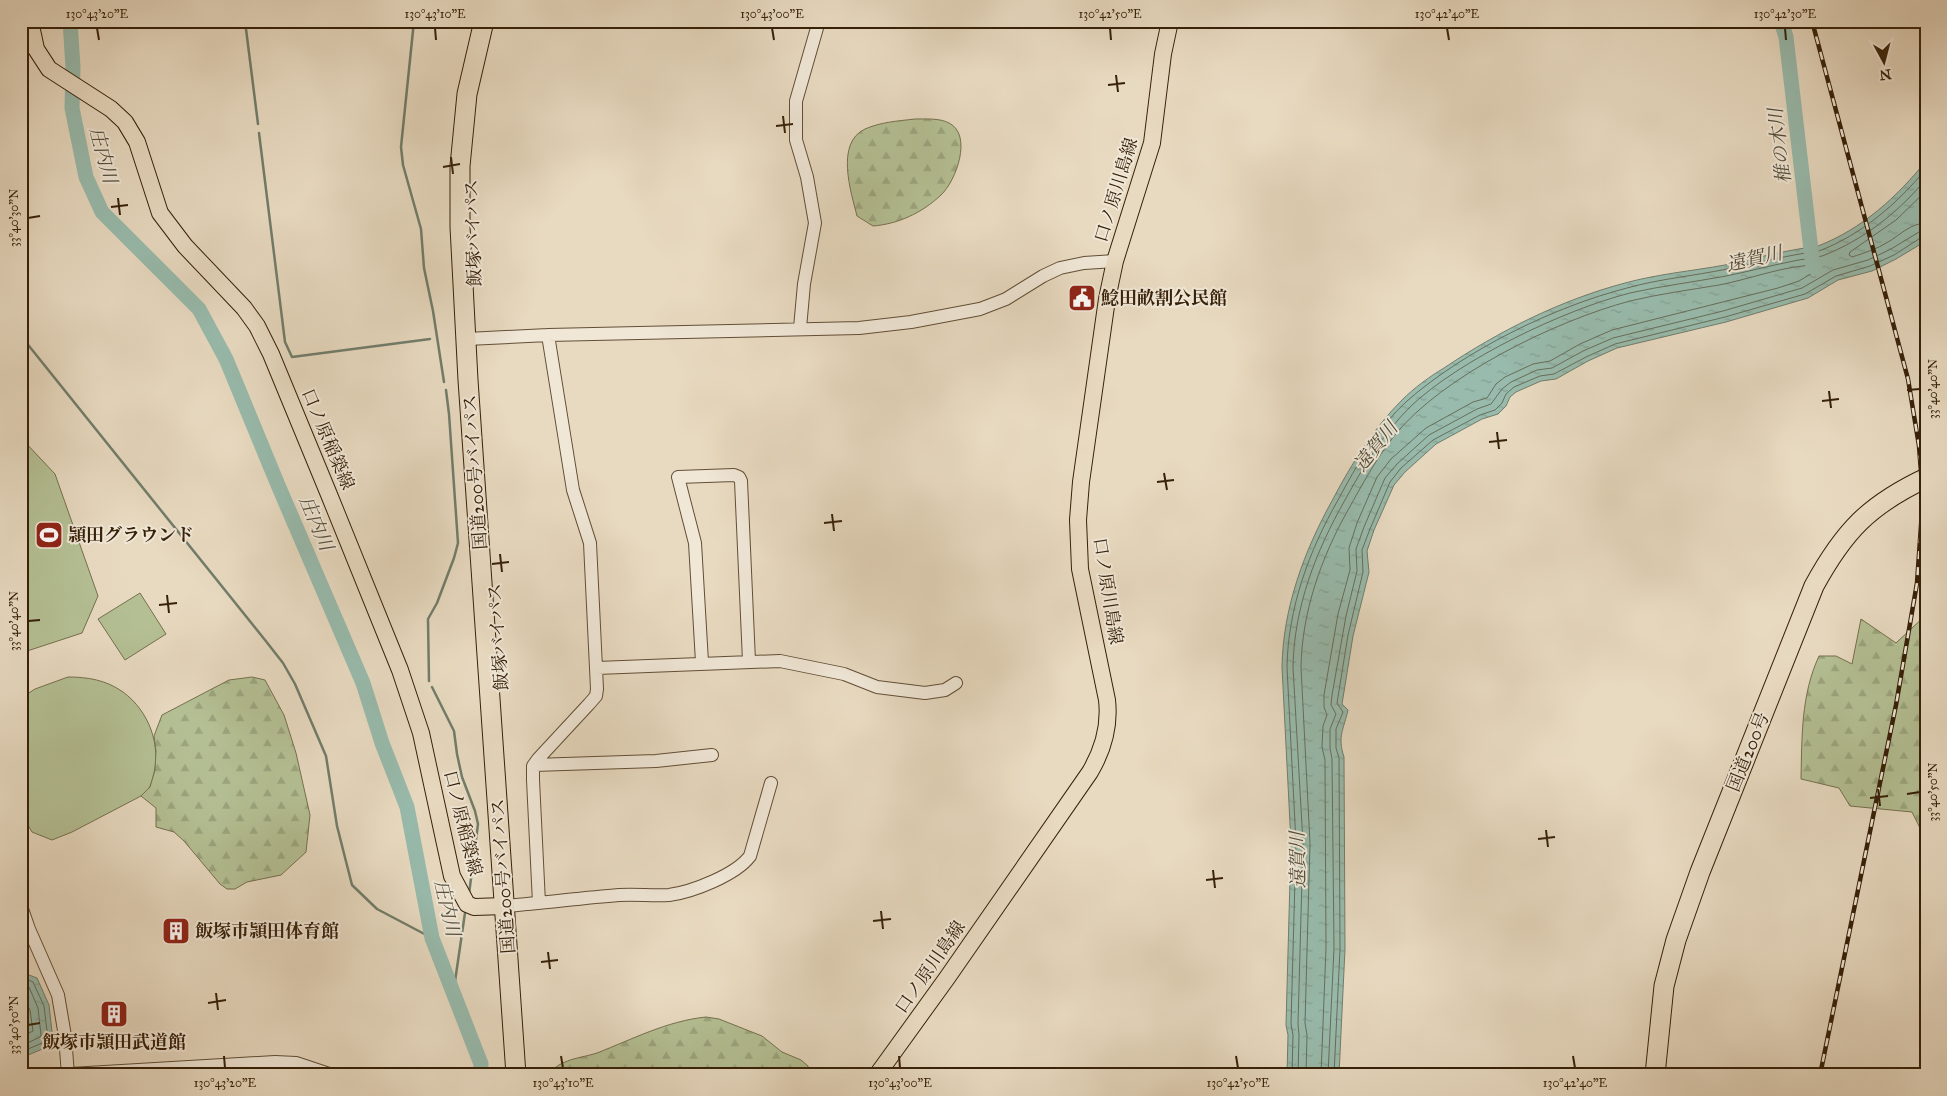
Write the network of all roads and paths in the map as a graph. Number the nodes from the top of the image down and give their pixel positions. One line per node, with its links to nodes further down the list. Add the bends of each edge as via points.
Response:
1 (30, 21): 20 (main road, 口ノ原稲築線, via 36,49 43,62 64,80 111,109 134,134 160,213 185,246 257,326 400,670 421,733 452,876 467,904 474,907)
2 (484, 21): 9 (highway, 国道200号バイパス, via 467,94 460,166 460,227)
3 (495, 21): 9 (highway, 飯塚バイパス, via 479,97 471,175)
4 (819, 21): 7 (street, via 796,101 796,140 815,223)
5 (1170, 21): 6 (main road, 口ノ原川島線, via 1152,143)
6 (1115, 260): 7 (street, via 1060,268 1006,299 980,309 859,328); 26 (main road, 口ノ原川島線, via 1107,298 1078,520 1080,569 1108,711 1106,735 1090,772)
7 (800, 328): 8 (street)
8 (548, 335): 9 (street); 13 (street, via 573,490 590,543)
9 (472, 339): 20 (highway, 国道200号バイパス)
10 (1926, 478): 27 (highway, 国道200号, via 1873,508 1830,556 1814,586 1676,940 1664,986)
11 (749, 661): 12 (street); 12 (street, via 741,481 734,475 678,477 695,543); 14 (street, via 780,661 809,666 878,686 925,693 945,690)
12 (702, 662): 13 (street)
13 (597, 668): 16 (street, via 596,696)
14 (956, 683)
15 (712, 755): 16 (street, via 656,761)
16 (534, 765): 18 (street, via 532,780)
17 (771, 784): 18 (street, via 750,856 732,873 682,893)
18 (539, 903): 20 (street)
19 (21, 906): 21 (street, via 58,995)
20 (511, 906): 24 (highway, 国道200号バイパス); 25 (highway)
21 (68, 1074): 22 (street); 23 (street, via 275,1062 296,1063)
22 (54, 1075)
23 (332, 1075)
24 (516, 1075)
25 (527, 1075)
26 (877, 1075)
27 (1655, 1075)

